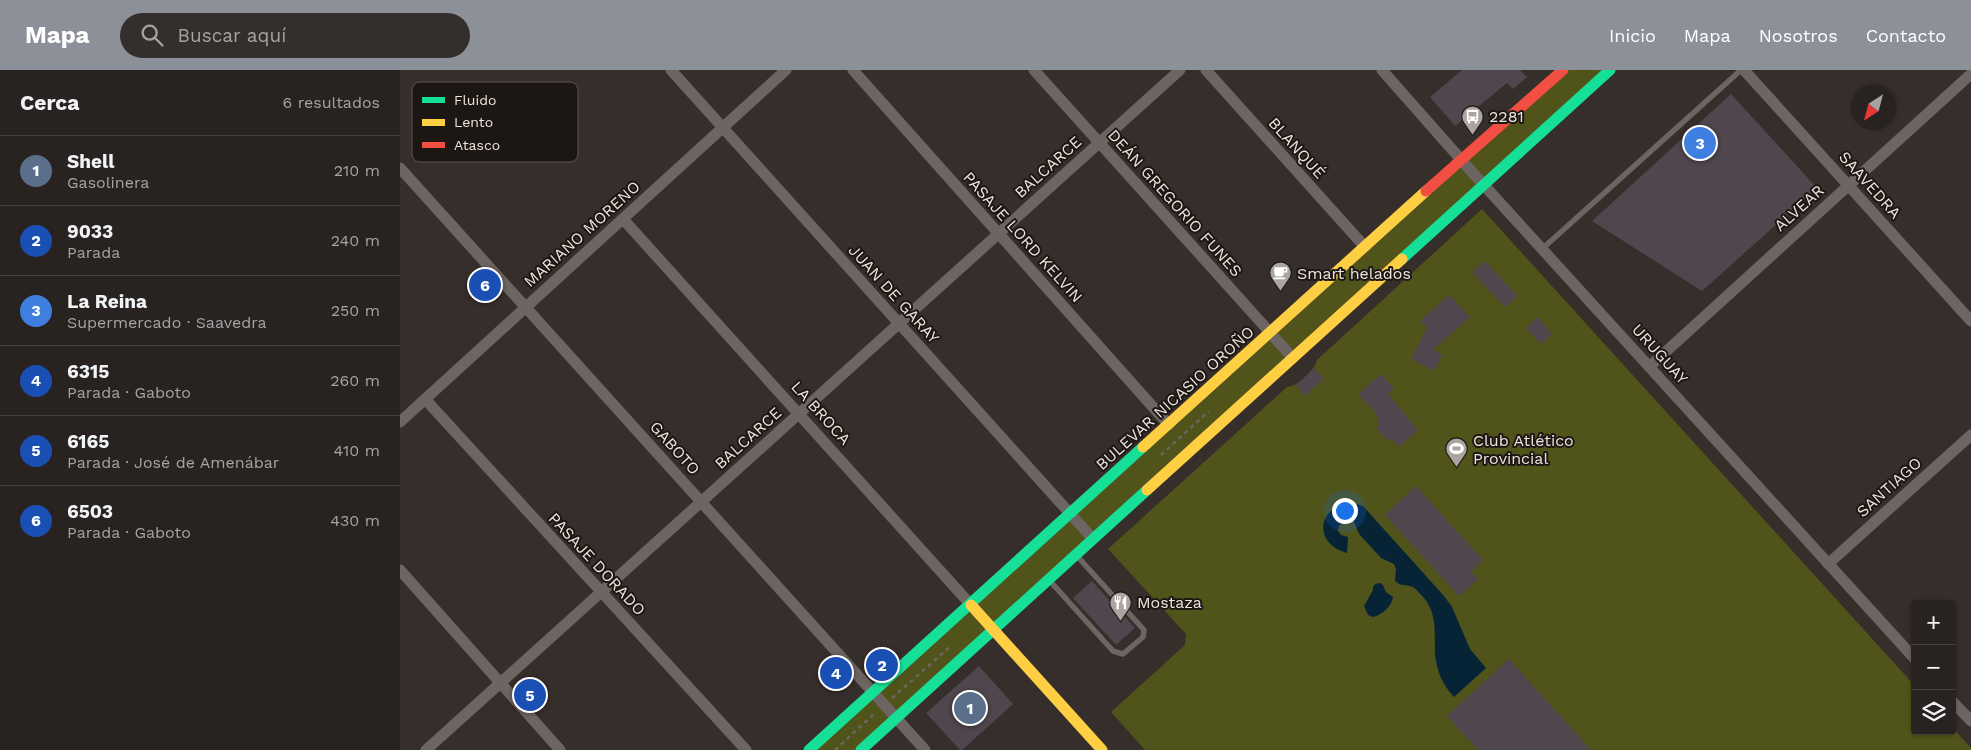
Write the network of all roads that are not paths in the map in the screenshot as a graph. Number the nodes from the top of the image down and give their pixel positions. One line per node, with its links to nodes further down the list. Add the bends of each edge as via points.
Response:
1 (671, 70): 12 (street, JUAN DE GARAY)
2 (786, 70): 12 (street, MARIANO MORENO)
3 (853, 70): 19 (street, PASAJE LORD KELVIN)
4 (1034, 70): 13 (street, DEÁN GREGORIO FUNES)
5 (1180, 70): 13 (street, BALCARCE)
6 (1206, 70): 20 (street, BLANQUÉ)
7 (1382, 70): 14 (street, URUGUAY)
8 (1563, 70): 14 (main road, BULEVAR NICASIO OROÑO)
9 (1610, 70): 16 (main road)
10 (1742, 70): 17 (street, SAAVEDRA); 21 (lane)
11 (1971, 74): 17 (street, ALVEAR)
12 (723, 128): 18 (street, MARIANO MORENO); 24 (street, JUAN DE GARAY)
13 (1099, 143): 19 (street, BALCARCE); 25 (street, DEÁN GREGORIO FUNES)
14 (1460, 160): 16 (street, URUGUAY); 20 (main road, BULEVAR NICASIO OROÑO)
15 (400, 168): 22 (street, GABOTO)
16 (1483, 185): 21 (street, URUGUAY); 26 (main road)
17 (1848, 186): 23 (street, SAAVEDRA); 27 (street, ALVEAR)
18 (623, 219): 22 (street, MARIANO MORENO); 29 (street, LA BROCA)
19 (999, 234): 24 (street, BALCARCE); 31 (street, PASAJE LORD KELVIN)
20 (1365, 247): 25 (main road, BULEVAR NICASIO OROÑO)
21 (1542, 249): 27 (street, URUGUAY)
22 (526, 307): 28 (street, MARIANO MORENO); 33 (street, GABOTO)
23 (1971, 321)
24 (899, 324): 29 (street, BALCARCE); 34 (street, JUAN DE GARAY)
25 (1271, 333): 26 (street, DEÁN GREGORIO FUNES); 31 (main road, BULEVAR NICASIO OROÑO)
26 (1293, 358): 35 (main road)
27 (1649, 367): 37 (street, URUGUAY)
28 (424, 399): 30 (street, MARIANO MORENO); 40 (street, PASAJE DORADO)
29 (799, 414): 33 (street, BALCARCE); 41 (street, LA BROCA)
30 (400, 422)
31 (1169, 425): 34 (main road, BULEVAR NICASIO OROÑO)
32 (1971, 435): 37 (street, SANTIAGO)
33 (701, 502): 40 (street, BALCARCE); 45 (street, GABOTO)
34 (1071, 514): 35 (street, JUAN DE GARAY); 41 (main road, BULEVAR NICASIO OROÑO)
35 (1093, 539): 36 (main road)
36 (1076, 555): 39 (main road); 39 (lane, via 1144,630 1143,637 1123,654 1113,651)
37 (1828, 564): 43 (street, URUGUAY)
38 (400, 570): 44 (street)
39 (1048, 580): 42 (main road)
40 (601, 592): 44 (street, BALCARCE); 51 (street, PASAJE DORADO)
41 (971, 605): 42 (main road, LA BROCA); 45 (main road, BULEVAR NICASIO OROÑO)
42 (994, 630): 47 (main road); 55 (main road, LA BROCA)
43 (1911, 655)
44 (500, 683): 49 (street, BALCARCE); 50 (street)
45 (873, 692): 47 (street, GABOTO); 52 (main road, BULEVAR NICASIO OROÑO)
46 (1956, 705): 48 (street)
47 (897, 718): 53 (main road); 54 (street, GABOTO)
48 (1971, 721)
49 (426, 750)
50 (560, 750)
51 (746, 750)
52 (808, 750)
53 (861, 750)
54 (926, 750)
55 (1102, 750)

